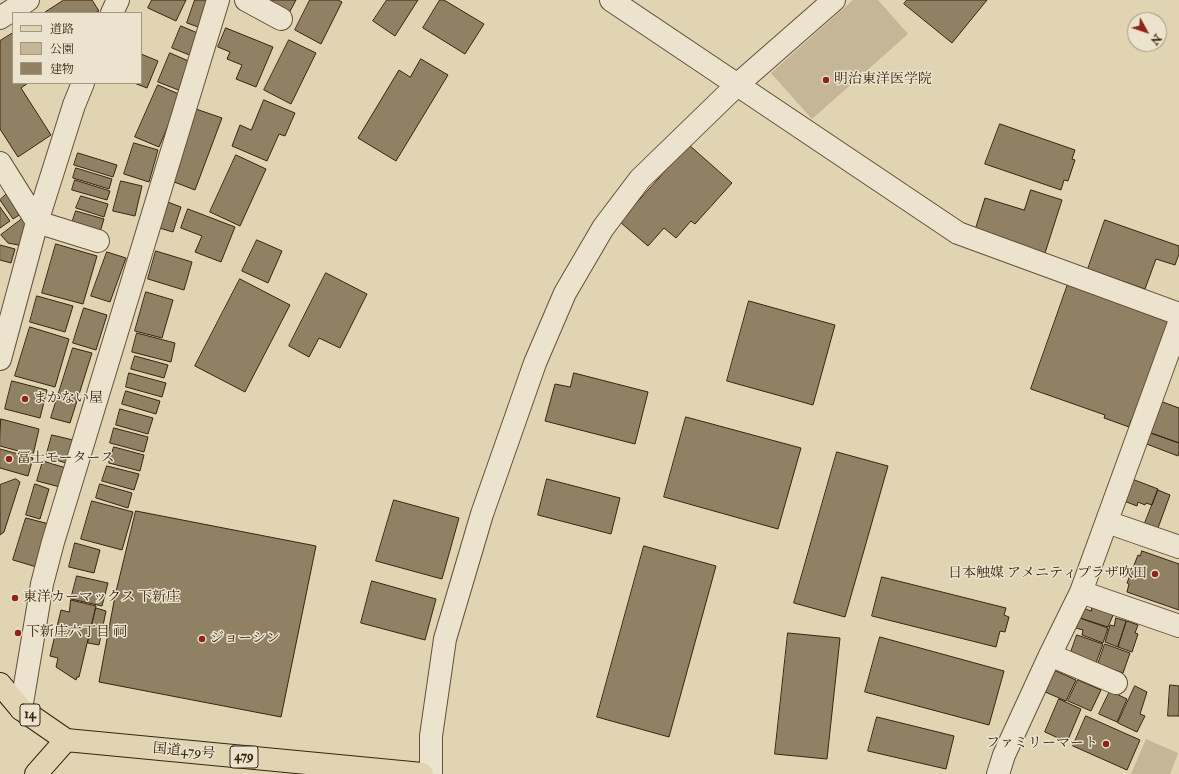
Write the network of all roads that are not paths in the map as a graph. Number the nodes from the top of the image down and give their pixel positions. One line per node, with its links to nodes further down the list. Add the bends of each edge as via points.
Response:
1 (28, 0): 8 (street)
2 (118, 0): 7 (street)
3 (218, 0): 25 (street, via 47,563)
4 (246, 0): 9 (street)
5 (611, 0): 11 (street)
6 (834, 0): 11 (street)
7 (112, 12)
8 (0, 18)
9 (281, 19)
10 (83, 84): 13 (street)
11 (738, 84): 15 (street, via 958,233); 31 (street, via 640,179 603,228 565,293 535,363 482,514 445,639 431,736)
12 (2, 172): 13 (street)
13 (37, 222): 14 (street); 17 (street)
14 (98, 241)
15 (1179, 314)
16 (1179, 323): 18 (street)
17 (0, 359)
18 (1107, 522): 19 (street); 20 (street)
19 (1179, 547)
20 (1081, 592): 21 (street); 22 (street)
21 (1179, 626)
22 (1050, 655): 23 (street); 32 (street, via 1004,755)
23 (1116, 683)
24 (0, 684): 25 (main road, 14)
25 (20, 709): 26 (main road, 14)
26 (66, 740): 27 (main road, 国道479号 / 479); 28 (main road); 29 (main road)
27 (329, 770): 30 (main road, 国道479号 / 479)
28 (36, 774)
29 (57, 774)
30 (422, 774)
31 (431, 774)
32 (998, 774)

